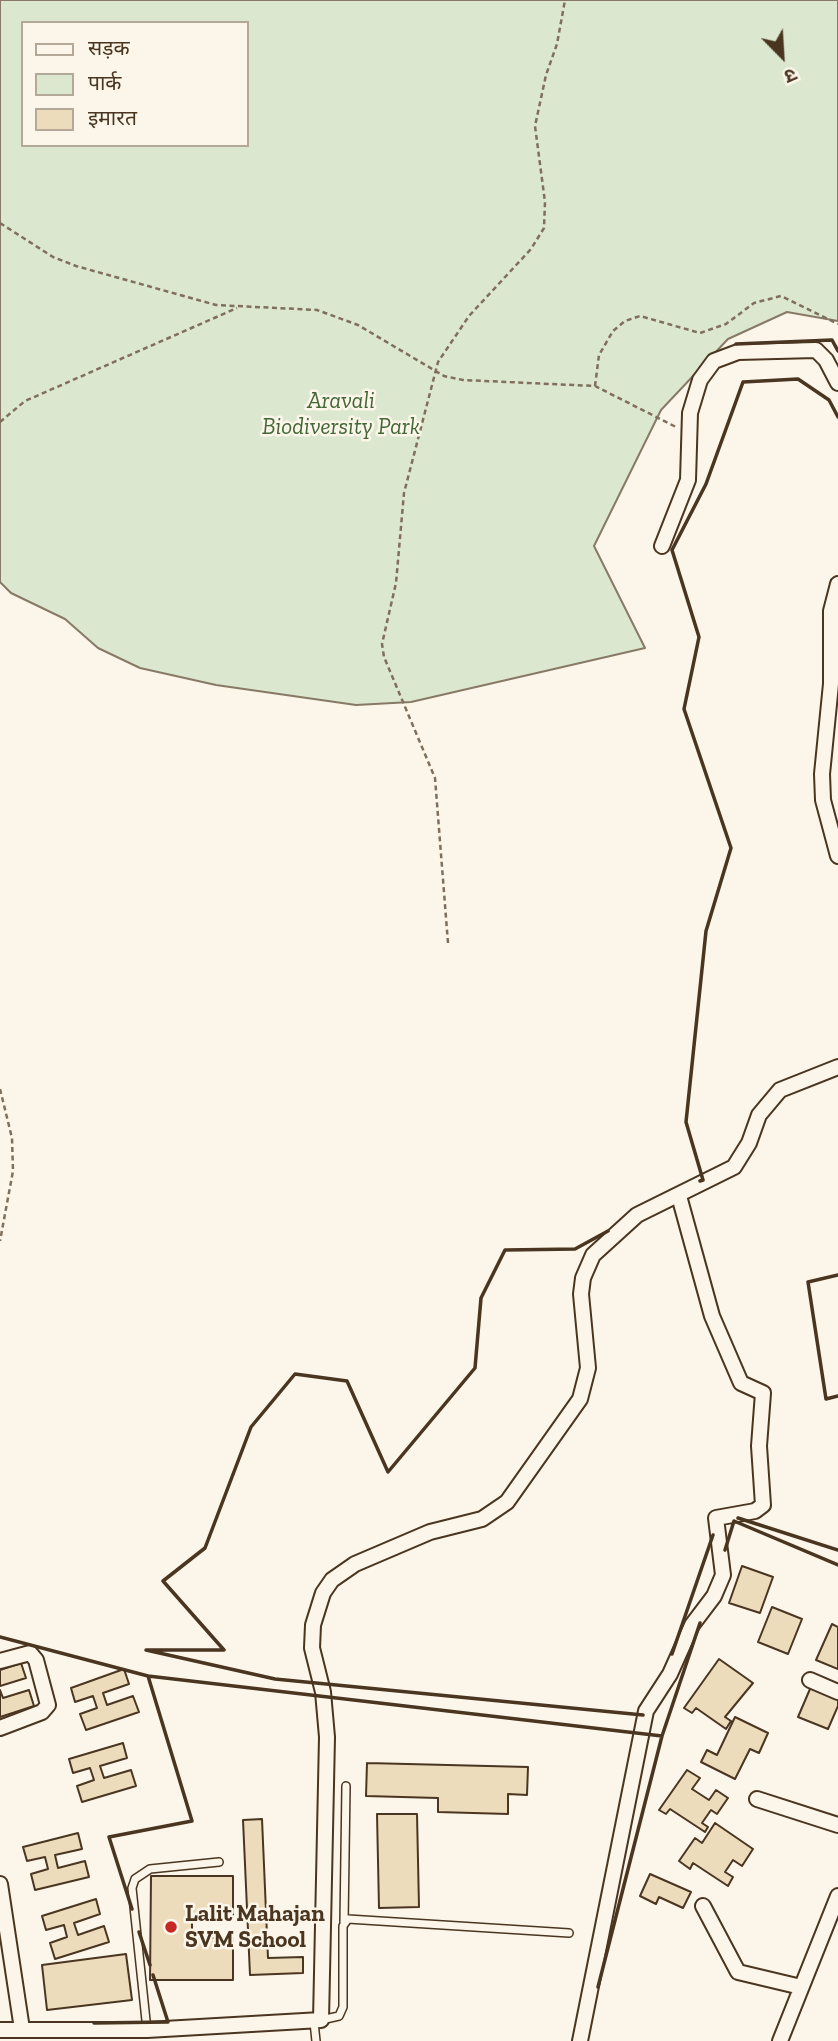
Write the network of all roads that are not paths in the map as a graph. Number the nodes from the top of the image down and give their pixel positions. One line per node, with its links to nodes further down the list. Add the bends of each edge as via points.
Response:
1 (838, 383): 2 (street, via 816,351 738,352 714,361 701,380 690,413 688,480)
2 (662, 546)
3 (838, 584): 4 (street, via 831,611 831,684 822,774 823,800)
4 (838, 856)
5 (838, 1067): 6 (street, via 780,1090 759,1115 734,1167)
6 (679, 1196): 21 (street, via 637,1215 593,1255 581,1294 588,1368 580,1399 514,1494 488,1516 430,1532 355,1564 332,1580 323,1593 313,1625 312,1648 323,1692 327,1737); 27 (street, via 712,1315 741,1383 763,1393 763,1505 755,1511 716,1518 723,1574 646,1711)
7 (0, 1661): 10 (street, via 30,1653 48,1705 42,1712)
8 (810, 1680): 9 (street)
9 (838, 1692)
10 (0, 1728)
11 (346, 1786): 18 (lane)
12 (757, 1799): 13 (street)
13 (838, 1825)
14 (219, 1862): 25 (lane, via 150,1869 135,1880 132,1888)
15 (0, 1884): 22 (street)
16 (838, 1896): 20 (street)
17 (703, 1906): 20 (street, via 737,1972)
18 (344, 1922): 19 (lane, via 352,1918); 21 (lane, via 343,2007 340,2016)
19 (569, 1933)
20 (801, 1987): 28 (street)
21 (318, 2021): 25 (street); 26 (lane)
22 (22, 2029): 23 (street); 24 (street)
23 (0, 2030)
24 (111, 2035): 25 (street)
25 (148, 2035)
26 (316, 2041)
27 (580, 2041)
28 (780, 2041)

